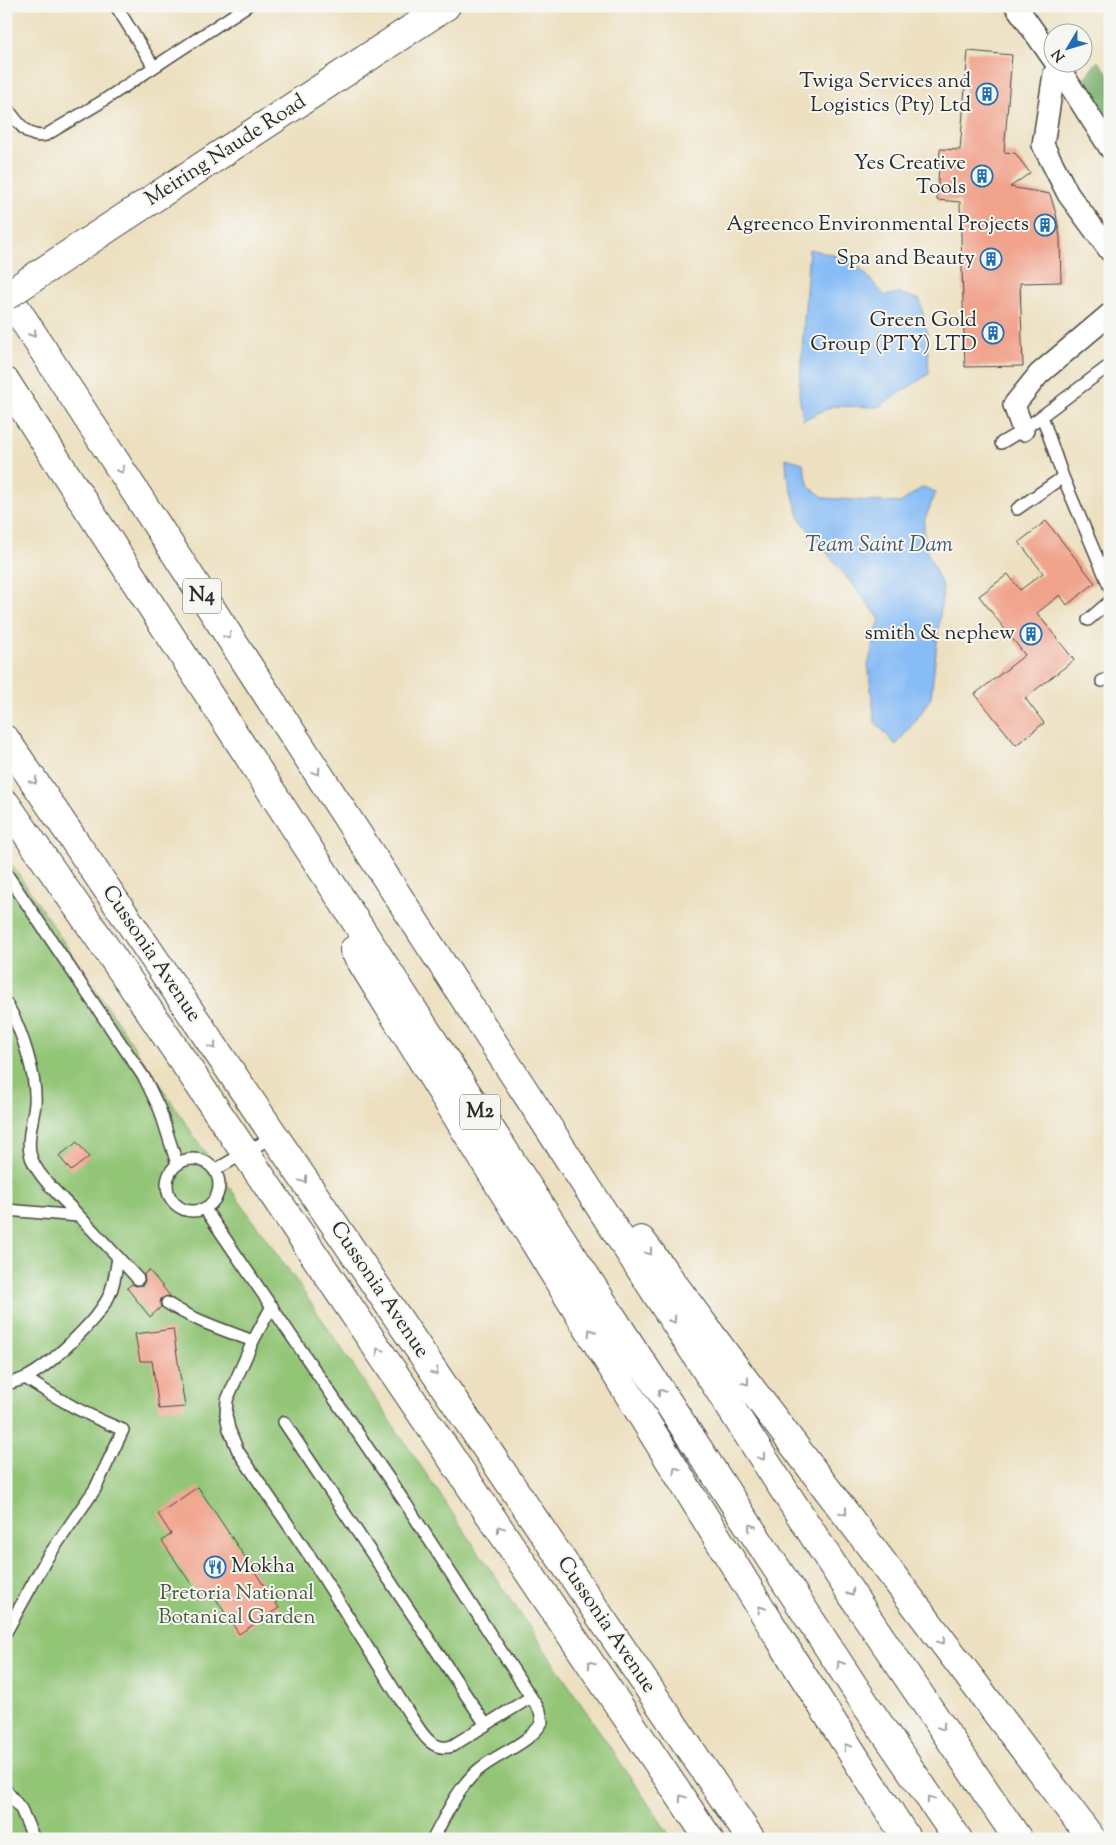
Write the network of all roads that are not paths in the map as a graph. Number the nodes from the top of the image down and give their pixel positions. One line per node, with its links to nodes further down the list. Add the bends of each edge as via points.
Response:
1 (116, 6): 6 (lane)
2 (247, 6): 6 (lane)
3 (446, 6): 12 (main road, Meiring Naude Road, bridge)
4 (1016, 6): 5 (street)
5 (1044, 50)
6 (154, 67): 9 (lane, via 39,137 24,129)
7 (1053, 72): 11 (street, via 1043,145 1068,194)
8 (1058, 72): 10 (street)
9 (6, 107)
10 (1110, 148)
11 (1110, 251)
12 (6, 295): 28 (main road, N4, one-way to 28)
13 (1110, 314): 18 (street, via 1039,374 1014,405)
14 (1110, 365): 17 (lane)
15 (6, 382): 56 (main road, M2, one-way to 15, via 868,1708)
16 (6, 408): 48 (main road, one-way to 16, via 317,889)
17 (1042, 416): 18 (lane); 20 (lane)
18 (1023, 430): 19 (lane)
19 (1001, 443)
20 (1063, 477): 21 (lane); 22 (lane)
21 (1017, 510)
22 (1110, 588)
23 (1110, 602): 24 (lane)
24 (1088, 620)
25 (6, 740): 30 (main road, Cussonia Avenue, one-way to 30)
26 (6, 804): 31 (main road, Cussonia Avenue)
27 (6, 873): 32 (lane, via 145,1079 160,1110)
28 (398, 898): 57 (main road, M2, one-way to 57, via 860,1607); 58 (main road, one-way to 58, via 455,972 563,1134 703,1324)
29 (6, 1003): 36 (lane, via 20,1029 33,1078 35,1102 29,1144 33,1162)
30 (274, 1136): 31 (lane); 53 (main road, Cussonia Avenue, one-way to 53)
31 (246, 1153): 33 (lane); 52 (main road, Cussonia Avenue, one-way to 31)
32 (177, 1164): 33 (lane, via 197,1158); 34 (lane, via 167,1180 171,1199 186,1210)
33 (215, 1170): 34 (lane, via 220,1180 219,1192)
34 (205, 1209): 40 (lane)
35 (6, 1210): 36 (lane)
36 (80, 1216): 37 (lane)
37 (118, 1257): 38 (lane); 42 (lane, via 108,1298 99,1312 58,1353)
38 (138, 1279)
39 (167, 1303): 41 (lane)
40 (272, 1306): 41 (lane); 46 (lane)
41 (253, 1342): 47 (lane, via 227,1400 229,1429 238,1451 313,1561 424,1736 432,1744 445,1748)
42 (25, 1378): 43 (lane); 45 (lane, via 60,1400 123,1430 94,1489 47,1558)
43 (6, 1384)
44 (284, 1422): 47 (lane)
45 (6, 1632)
46 (531, 1697): 47 (lane); 51 (lane, via 540,1711 542,1722 533,1733 469,1779 456,1795)
47 (486, 1725)
48 (873, 1788): 54 (main road); 55 (main road)
49 (6, 1790): 50 (lane, via 21,1809)
50 (34, 1839)
51 (433, 1839)
52 (709, 1839)
53 (751, 1839)
54 (896, 1839)
55 (907, 1839)
56 (958, 1839)
57 (1018, 1839)
58 (1092, 1839)

